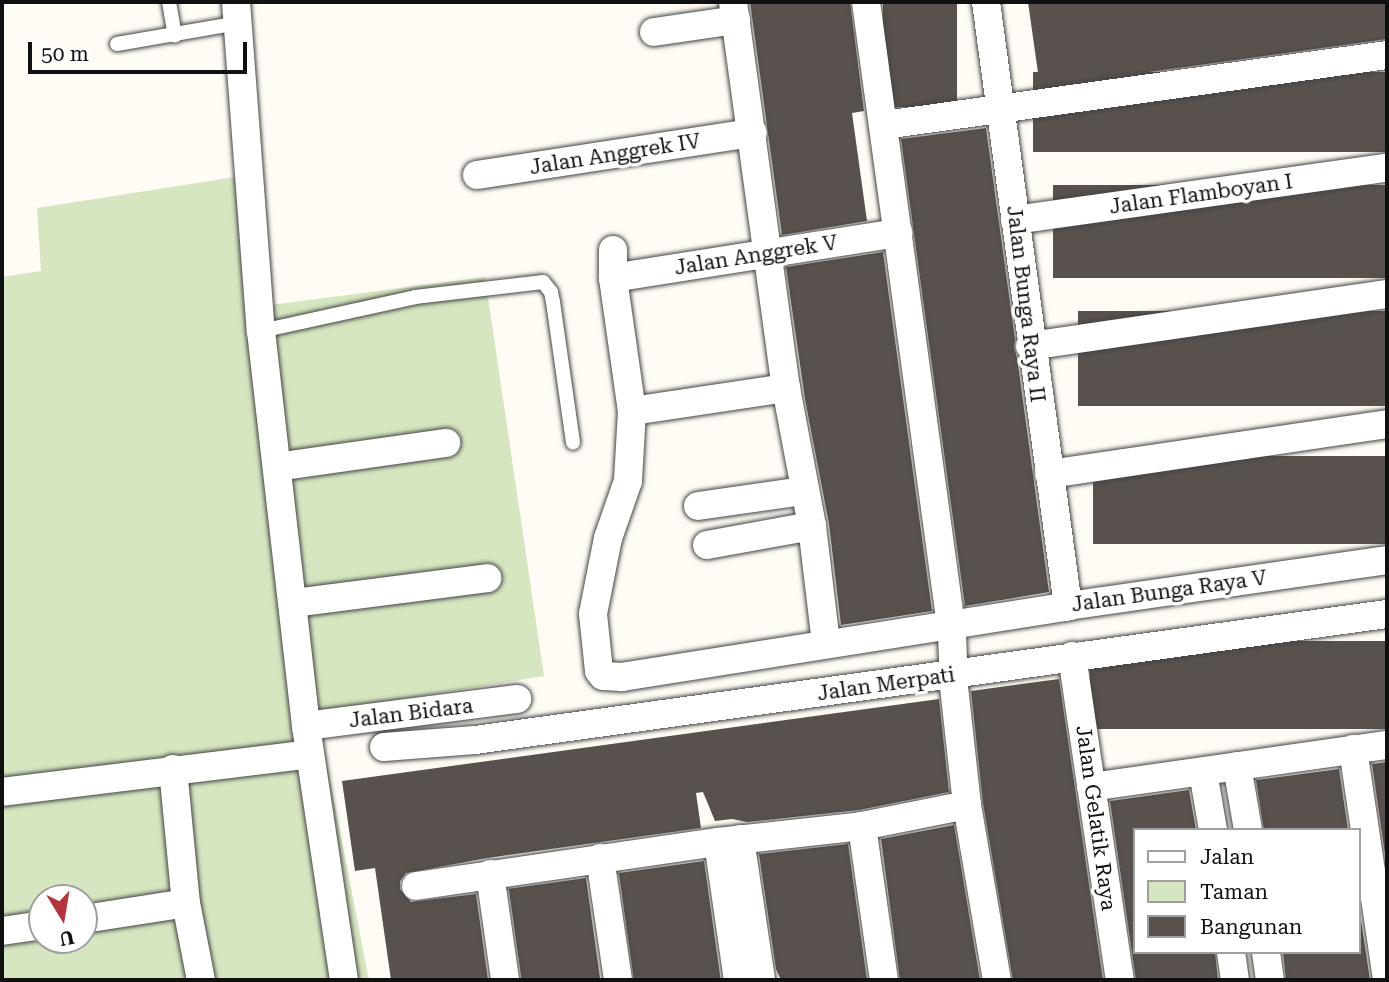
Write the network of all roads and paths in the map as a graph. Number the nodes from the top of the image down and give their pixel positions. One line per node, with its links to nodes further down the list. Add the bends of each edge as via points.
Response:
1 (169, 2): 7 (lane)
2 (866, 2): 11 (street)
3 (986, 2): 10 (street, Jalan Bunga Raya II)
4 (734, 11): 6 (street); 12 (street)
5 (238, 12): 7 (lane); 19 (street)
6 (654, 32)
7 (175, 34): 8 (lane)
8 (117, 44)
9 (1387, 55): 10 (street)
10 (1001, 108): 11 (street); 15 (street, Jalan Bunga Raya II)
11 (884, 125): 16 (street)
12 (753, 133): 14 (street, Jalan Anggrek IV); 17 (street)
13 (1387, 168): 15 (street, Jalan Flamboyan I)
14 (477, 175)
15 (1015, 220): 20 (street, Jalan Bunga Raya II)
16 (898, 233): 17 (street, Jalan Anggrek V); 37 (street)
17 (769, 252): 21 (street); 22 (street, Jalan Anggrek V, via 613,264)
18 (1387, 294): 20 (street)
19 (261, 331): 25 (lane, via 415,297 543,282 553,302); 26 (street)
20 (1030, 346): 27 (street, Jalan Bunga Raya II)
21 (786, 387): 22 (street); 28 (street)
22 (632, 411): 38 (street, Jalan Bunga Raya V, via 628,481 608,538 593,614 598,671 603,676 622,677)
23 (1387, 424): 27 (street)
24 (446, 443): 26 (street)
25 (573, 443)
26 (277, 467): 34 (street)
27 (1049, 474): 35 (street, Jalan Bunga Raya II)
28 (804, 491): 29 (street); 30 (street)
29 (698, 506)
30 (812, 526): 31 (street); 38 (street)
31 (708, 545)
32 (1387, 560): 35 (street, Jalan Bunga Raya V)
33 (486, 578): 34 (street)
34 (293, 603): 42 (street)
35 (1068, 606): 37 (street, Jalan Bunga Raya V)
36 (1387, 614): 39 (street, Jalan Merpati)
37 (951, 625): 38 (street, Jalan Bunga Raya V); 40 (street)
38 (826, 643)
39 (1072, 656): 40 (street, Jalan Merpati); 49 (street, Jalan Gelatik Raya)
40 (954, 675): 44 (street, Jalan Merpati, via 475,740); 51 (street)
41 (517, 699): 42 (street, Jalan Bidara)
42 (308, 740): 47 (street, Jalan Bidara); 66 (street)
43 (1387, 745): 45 (street)
44 (384, 747)
45 (1353, 749): 46 (street); 76 (street)
46 (1237, 766): 48 (street); 54 (street)
47 (173, 769): 50 (street, Jalan Bidara); 59 (street)
48 (1203, 772): 49 (street); 53 (street)
49 (1091, 787): 73 (street, Jalan Gelatik Raya)
50 (2, 792)
51 (967, 805): 52 (street); 72 (street)
52 (862, 826): 55 (street); 71 (street)
53 (1213, 828)
54 (1248, 828)
55 (729, 841): 56 (street); 69 (street); 70 (street)
56 (600, 858): 57 (street); 68 (street)
57 (490, 874): 58 (street); 67 (street)
58 (416, 887)
59 (186, 903): 60 (street); 65 (street)
60 (98, 917)
61 (28, 927): 62 (street)
62 (2, 931)
63 (1231, 954): 74 (street)
64 (1266, 954): 75 (street)
65 (201, 980)
66 (344, 980)
67 (505, 980)
68 (618, 980)
69 (738, 980)
70 (761, 980)
71 (884, 980)
72 (997, 980)
73 (1120, 980)
74 (1235, 980)
75 (1270, 980)
76 (1387, 980)

